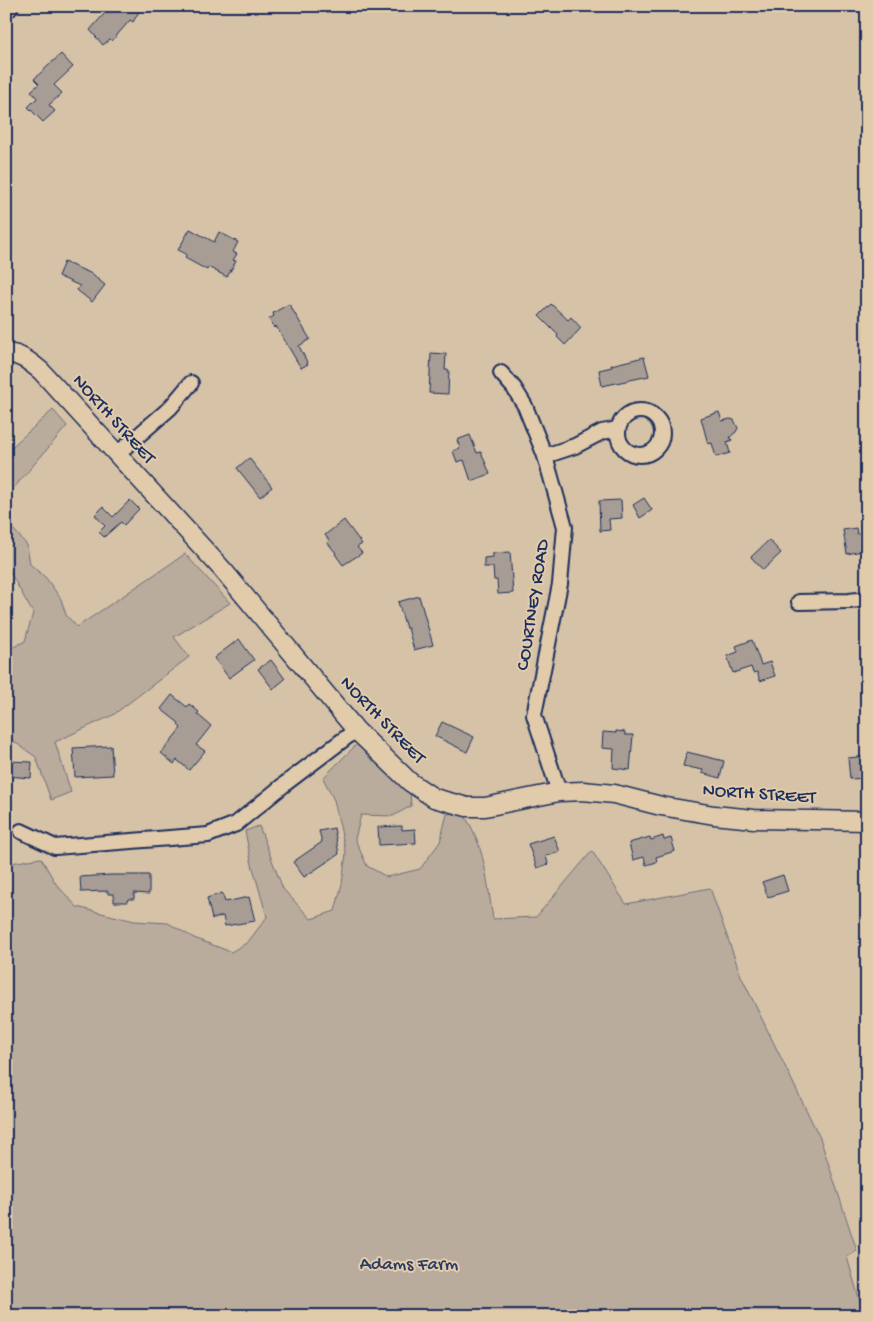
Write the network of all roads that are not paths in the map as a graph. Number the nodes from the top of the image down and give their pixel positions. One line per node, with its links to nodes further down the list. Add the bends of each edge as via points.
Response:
1 (6, 352): 5 (street, NORTH STREET, via 27,359 41,371)
2 (501, 373): 6 (street, COURTNEY ROAD, via 520,397)
3 (191, 383): 5 (street, via 170,408)
4 (618, 429): 6 (street, via 602,432)
5 (116, 456): 9 (street, NORTH STREET, via 223,570)
6 (545, 456): 10 (street, COURTNEY ROAD, via 565,527 560,584 534,715)
7 (867, 599): 8 (street)
8 (799, 602)
9 (356, 730): 10 (street, NORTH STREET, via 410,782 434,798 467,807 485,807); 12 (street, via 236,824 208,834 55,847)
10 (559, 792): 11 (street, NORTH STREET, via 583,790 614,794 661,806 746,819)
11 (867, 822)
12 (21, 831)

